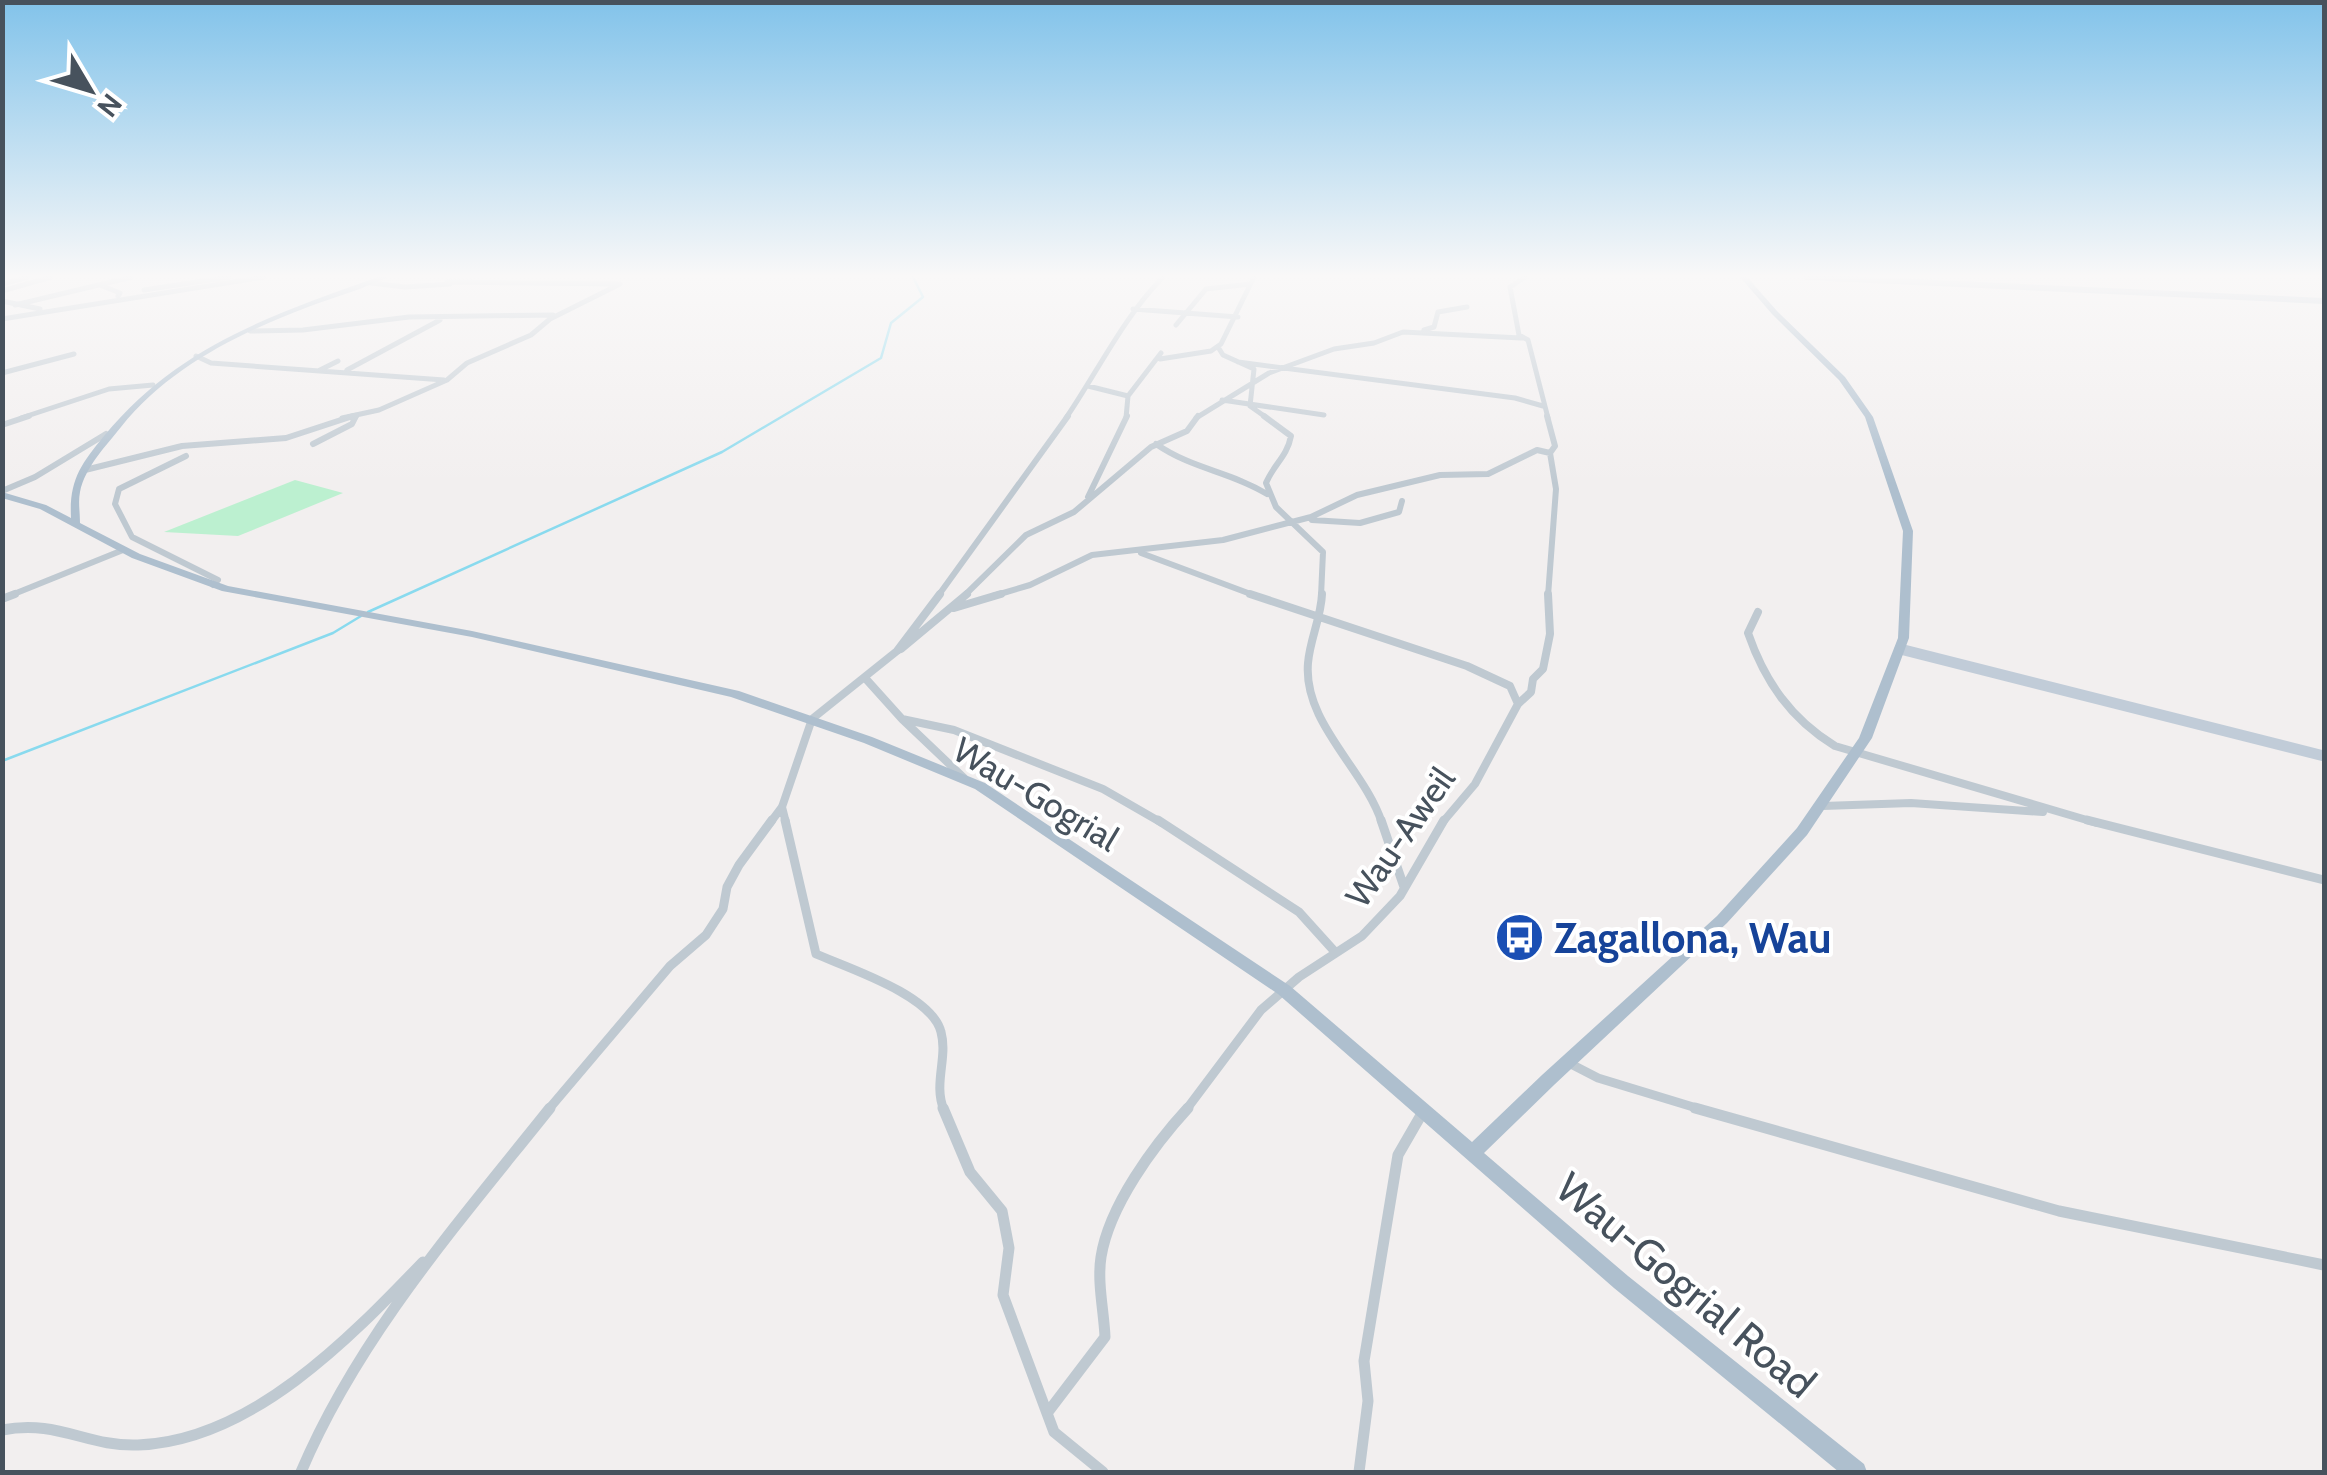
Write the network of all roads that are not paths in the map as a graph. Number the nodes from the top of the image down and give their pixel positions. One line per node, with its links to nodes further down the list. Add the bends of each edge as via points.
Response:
1 (218, 346): 11 (main road)
2 (390, 346): 17 (street)
3 (507, 346): 19 (street)
4 (1111, 346): 22 (street)
5 (1355, 346): 15 (street)
6 (1526, 346): 25 (street, Wau-Aweil)
7 (1809, 346): 51 (main road, via 1866,412 1902,492 1913,569)
8 (1218, 347): 12 (street); 14 (street)
9 (1161, 353): 12 (street)
10 (74, 354): 18 (street)
11 (196, 356): 16 (street, via 211,363); 21 (main road)
12 (1156, 360): 23 (street)
13 (338, 361): 16 (street)
14 (1238, 362): 15 (street); 20 (street, via 1254,369)
15 (1284, 367): 20 (street); 25 (street)
16 (320, 370): 17 (street)
17 (343, 371): 19 (street)
18 (2, 373)
19 (446, 380): 28 (street)
20 (1254, 380): 24 (street); 26 (street)
21 (153, 385): 29 (street, via 109,389); 30 (main road)
22 (1088, 386): 23 (street); 52 (street)
23 (1128, 396): 37 (street, via 1126,423)
24 (1222, 400): 26 (street); 32 (street, via 1187,431)
25 (1542, 401): 33 (street, Wau-Aweil, via 1555,446)
26 (1250, 406): 27 (street); 39 (street, via 1291,436 1292,448 1274,466)
27 (1324, 415)
28 (357, 416): 31 (street); 36 (street, via 286,438 182,446)
29 (2, 425)
30 (106, 434): 36 (main road); 38 (street)
31 (313, 444)
32 (1156, 444): 35 (street); 39 (street, via 1188,465 1244,480)
33 (1550, 453): 42 (street, via 1536,450 1488,474 1440,476 1357,495); 54 (street, Wau-Aweil, via 1556,489 1547,583 1550,634 1544,669)
34 (186, 456): 46 (street, via 119,489 115,504 132,536 218,580)
35 (1126, 467): 37 (street); 40 (street)
36 (84, 470): 43 (main road, via 74,495)
37 (1097, 479): 40 (street)
38 (2, 493): 43 (main road)
39 (1267, 494): 42 (street, via 1272,506)
40 (1086, 501): 48 (street, via 1026,535)
41 (1402, 501): 42 (street, via 1398,512 1368,522)
42 (1296, 520): 45 (street, via 1223,540); 50 (street, via 1323,552)
43 (75, 524): 44 (main road)
44 (123, 550): 46 (main road); 47 (street)
45 (1132, 552): 48 (street, via 1092,554 1030,585); 50 (street)
46 (214, 585): 55 (main road, Wau-Gogrial, via 674,678)
47 (2, 599)
48 (946, 611): 52 (street)
49 (1758, 612): 57 (street, via 1748,633 1767,684 1802,726)
50 (1319, 618): 54 (street, via 1494,677 1510,686); 64 (street, via 1308,664 1315,713 1376,804)
51 (1900, 649): 57 (main road); 58 (street)
52 (898, 651): 53 (street)
53 (866, 678): 55 (street); 56 (street)
54 (1518, 704): 64 (street, Wau-Aweil)
55 (812, 719): 59 (main road, Wau-Gogrial); 60 (street)
56 (902, 719): 59 (street); 65 (street, via 954,730 1103,789 1284,900)
57 (1855, 753): 61 (main road); 62 (street)
58 (2324, 756)
59 (964, 779): 66 (main road, Wau-Gogrial)
60 (782, 806): 70 (street, via 739,865 706,936 670,966 600,1046); 72 (street, via 816,954 927,1009 941,1032 938,1096 970,1172 1002,1212 1009,1248 1003,1295)
61 (1823, 806): 62 (street, via 1911,803); 67 (main road, via 1765,880)
62 (2063, 814): 63 (street)
63 (2324, 880)
64 (1404, 888): 65 (street, Wau-Aweil, via 1374,924)
65 (1336, 953): 66 (street, Wau-Aweil)
66 (1284, 990): 68 (main road, Wau-Gogrial); 72 (street, Wau-Aweil, via 1261,1010 1132,1180 1101,1258 1105,1338)
67 (1566, 1062): 69 (main road); 71 (street, via 1598,1078 2059,1212)
68 (1424, 1110): 69 (main road, Wau-Gogrial); 76 (street, via 1398,1156 1391,1192 1364,1361 1368,1401)
69 (1470, 1154): 77 (main road, Wau-Gogrial Road)
70 (440, 1245): 73 (street, via 285,1382 183,1440 95,1442 38,1424); 74 (street, via 328,1406)
71 (2324, 1265)
72 (1048, 1412): 75 (street, via 1054,1432)
73 (2, 1430)
74 (302, 1472)
75 (1102, 1472)
76 (1359, 1472)
77 (1856, 1472)

